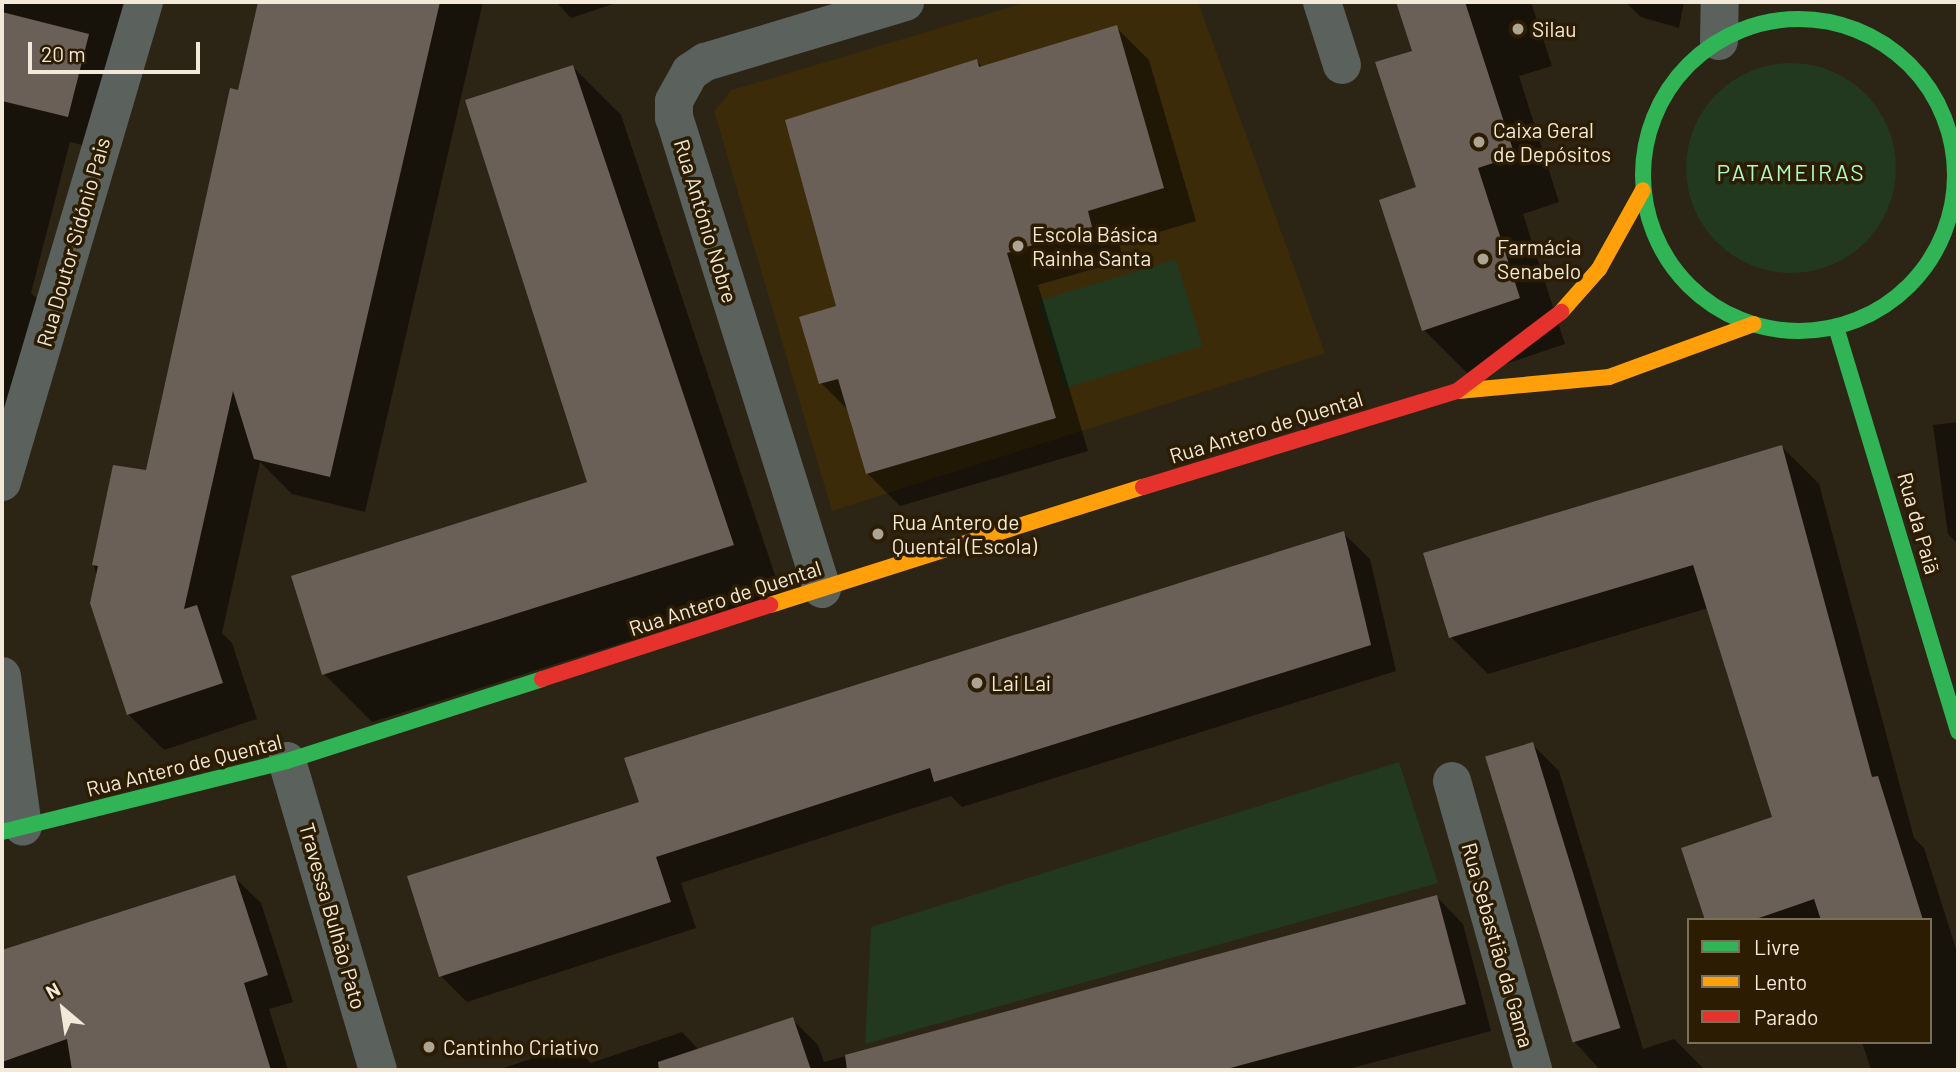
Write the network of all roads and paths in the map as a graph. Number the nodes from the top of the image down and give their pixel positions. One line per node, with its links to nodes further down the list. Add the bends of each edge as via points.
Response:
1 (144, 2): 15 (street, Rua Doutor Sidónio Pais)
2 (905, 2): 16 (street, Rua António Nobre, via 705,62 690,72 674,101 674,118)
3 (1322, 2): 6 (street)
4 (1720, 2): 5 (street)
5 (1719, 41): 7 (street, via 1767,22 1818,18 1867,32 1909,62); 9 (street, via 1685,68 1659,104 1644,146)
6 (1342, 65)
7 (1940, 103): 8 (street); 11 (street, via 1954,146 1956,192 1944,236)
8 (1958, 109)
9 (1643, 190): 12 (street, via 1654,235 1677,274 1712,305); 14 (street, Rua Antero de Quental, via 1599,269 1570,303 1536,337)
10 (1946, 266): 11 (street)
11 (1920, 274): 13 (street, via 1869,315)
12 (1754, 324): 13 (street, via 1783,331); 14 (street, Rua Antero de Quental, via 1609,377)
13 (1836, 327): 18 (street, Rua da Paiã)
14 (1457, 391): 16 (street, Rua Antero de Quental)
15 (2, 482)
16 (821, 589): 19 (street, Rua Antero de Quental)
17 (2, 676): 21 (street)
18 (1958, 732)
19 (287, 761): 21 (street, Rua Antero de Quental); 22 (street, Travessa Bulhão Pato)
20 (1452, 781): 23 (street, Rua Sebastião da Gama)
21 (12, 830)
22 (378, 1070)
23 (1533, 1070)

